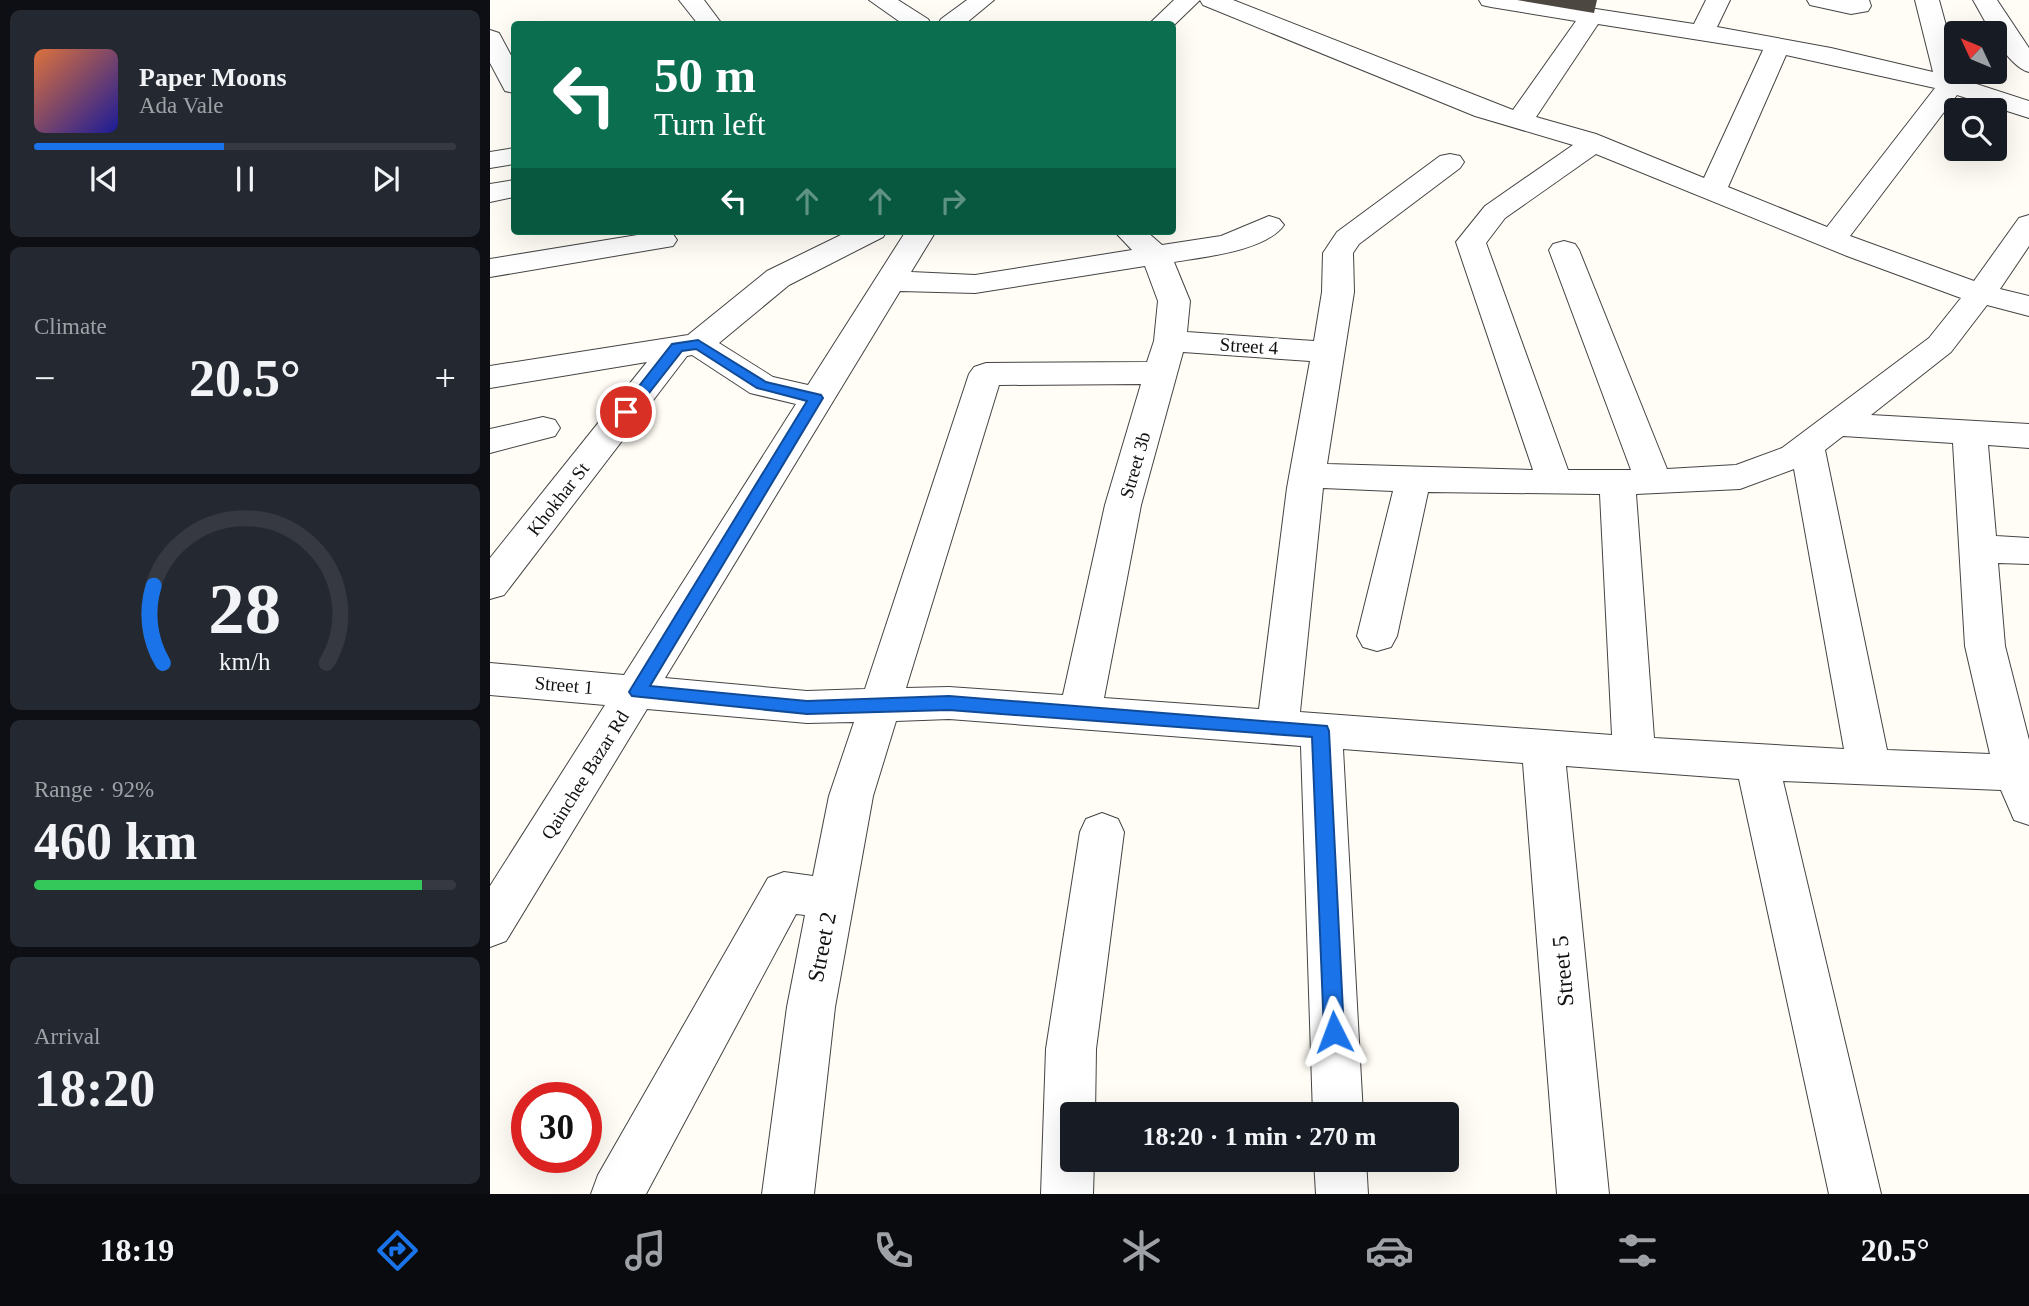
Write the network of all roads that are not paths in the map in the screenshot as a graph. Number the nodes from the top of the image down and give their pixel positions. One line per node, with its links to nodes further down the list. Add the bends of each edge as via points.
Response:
1 (691, 0): 13 (street)
2 (881, 0): 14 (street)
3 (982, 0): 15 (street)
4 (1188, 0): 16 (street)
5 (1212, 0): 26 (street, via 1484,110)
6 (1491, 0): 12 (street)
7 (1718, 0): 17 (street)
8 (1819, 0): 9 (street, via 1851,7 1859,6)
9 (1857, 0)
10 (1927, 0): 22 (street)
11 (1985, 0): 20 (street)
12 (1591, 17): 17 (street); 26 (street)
13 (708, 21)
14 (914, 21)
15 (954, 21)
16 (1164, 21)
17 (1702, 34): 19 (street)
18 (490, 38): 21 (street)
19 (1777, 47): 22 (street); 31 (street)
20 (2029, 64)
21 (511, 79)
22 (1950, 86): 25 (street); 39 (street)
23 (511, 99): 24 (street)
24 (490, 100)
25 (2029, 110)
26 (1520, 120): 27 (street)
27 (1594, 143): 31 (street); 59 (street, via 1495,212 1471,242)
28 (511, 156): 29 (street)
29 (490, 160)
30 (1450, 162): 48 (street, via 1348,238 1338,253 1338,292)
31 (1713, 189): 39 (street)
32 (511, 190): 33 (street)
33 (490, 193)
34 (2029, 224): 45 (street)
35 (1269, 225): 42 (street, via 1229,244)
36 (864, 235): 47 (street, Khokhar St, via 778,278)
37 (918, 235): 44 (street, Qainchee Bazar Rd)
38 (1133, 235): 42 (street, Street 3b)
39 (1833, 239): 45 (street)
40 (662, 240): 43 (street)
41 (1564, 250): 60 (street)
42 (1156, 256): 44 (street, via 975,284); 49 (street, Street 3b, via 1174,301)
43 (490, 268)
44 (889, 281): 51 (street, Qainchee Bazar Rd)
45 (1979, 294): 46 (street); 54 (street, via 1940,345)
46 (2029, 306)
47 (688, 346): 50 (street); 51 (street, via 762,385); 63 (street, Khokhar St)
48 (1328, 352): 49 (street, Street 4); 57 (street)
49 (1165, 357): 67 (street, Street 4, via 986,374); 68 (street, Street 3b, via 1123,505)
50 (490, 377)
51 (816, 398): 66 (street, Qainchee Bazar Rd)
52 (543, 428): 56 (street)
53 (1970, 433): 54 (street); 55 (street); 61 (street)
54 (1821, 435): 60 (street, via 1794,456 1740,477); 73 (street)
55 (2029, 436)
56 (490, 441)
57 (1307, 475): 58 (street); 69 (street)
58 (1413, 480): 59 (street); 64 (street)
59 (1555, 482): 60 (street)
60 (1635, 482): 71 (street)
61 (1979, 549): 62 (street); 74 (street, via 1985,646)
62 (2029, 551)
63 (490, 585)
64 (1377, 636)
65 (490, 679): 66 (street, Street 1)
66 (638, 692): 67 (street, Street 1, via 807,707); 77 (street, Qainchee Bazar Rd)
67 (879, 705): 68 (street, Street 1, via 949,703); 76 (street, Street 2, via 851,796)
68 (1080, 713): 69 (street, Street 1)
69 (1299, 729): 70 (street, Street 1); 78 (street)
70 (1543, 748): 71 (street, Street 1); 84 (street, Street 5)
71 (1634, 754): 72 (street, Street 1)
72 (1757, 763): 73 (street, Street 1); 85 (street)
73 (1869, 767): 74 (street, Street 1)
74 (2025, 784)
75 (1102, 832): 82 (street, via 1071,1049)
76 (831, 899): 80 (street, via 783,892); 81 (street, Street 2, via 811,1007)
77 (490, 926)
78 (1337, 1102)
79 (1341, 1172): 83 (street)
80 (617, 1194)
81 (788, 1194)
82 (1068, 1194)
83 (1342, 1194)
84 (1583, 1194)
85 (1854, 1194)

